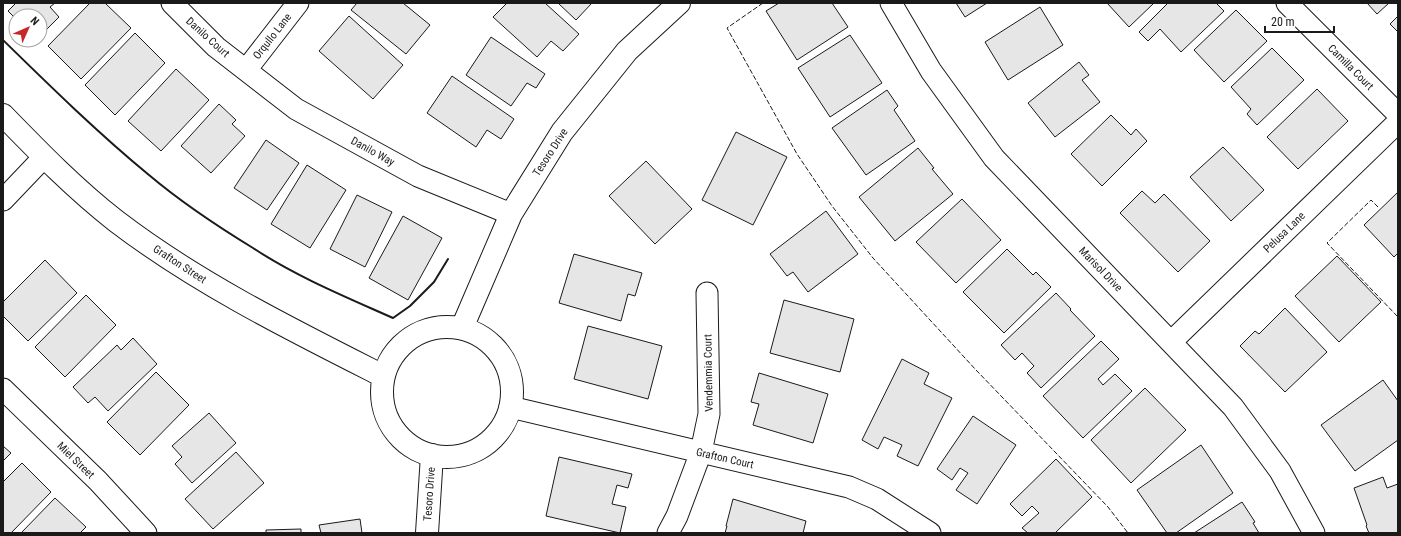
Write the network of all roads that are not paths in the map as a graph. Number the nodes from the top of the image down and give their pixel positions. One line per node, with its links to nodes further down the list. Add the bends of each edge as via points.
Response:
1 (172, 3): 6 (street, Danilo Court, via 216,47)
2 (298, 3): 6 (street, Orqullo Lane)
3 (679, 3): 12 (street, Tesoro Drive, via 627,51 562,132)
4 (891, 3): 15 (street, Marisol Drive, via 931,71 994,158)
5 (1288, 3): 7 (street, Camilla Court)
6 (246, 70): 12 (street, Danilo Way, via 296,109 418,176)
7 (1398, 114)
8 (3, 116): 10 (street, Grafton Street)
9 (1398, 122): 15 (street, Pelusa Lane)
10 (44, 157): 11 (street); 16 (street, Grafton Street, via 116,221 186,269 291,329)
11 (3, 200)
12 (511, 214): 14 (street, Tesoro Drive)
13 (707, 293): 19 (street, Vendemmia Court, via 709,414)
14 (462, 328): 16 (street, via 438,327 413,335 394,353); 18 (street, via 483,338 502,358 511,380)
15 (1171, 342): 25 (street, Marisol Drive, via 1233,407 1280,471)
16 (383, 376): 20 (street, via 382,399 391,426 411,446)
17 (3, 389): 21 (street, Miel Street, via 98,481)
18 (510, 407): 19 (street, Grafton Court); 20 (street, via 498,432 481,447 456,456)
19 (701, 452): 23 (street, Vendemmia Court); 24 (street, Grafton Court, via 849,487 877,499)
20 (432, 455): 22 (street, Tesoro Drive)
21 (146, 533)
22 (427, 533)
23 (668, 533)
24 (930, 533)
25 (1314, 533)

